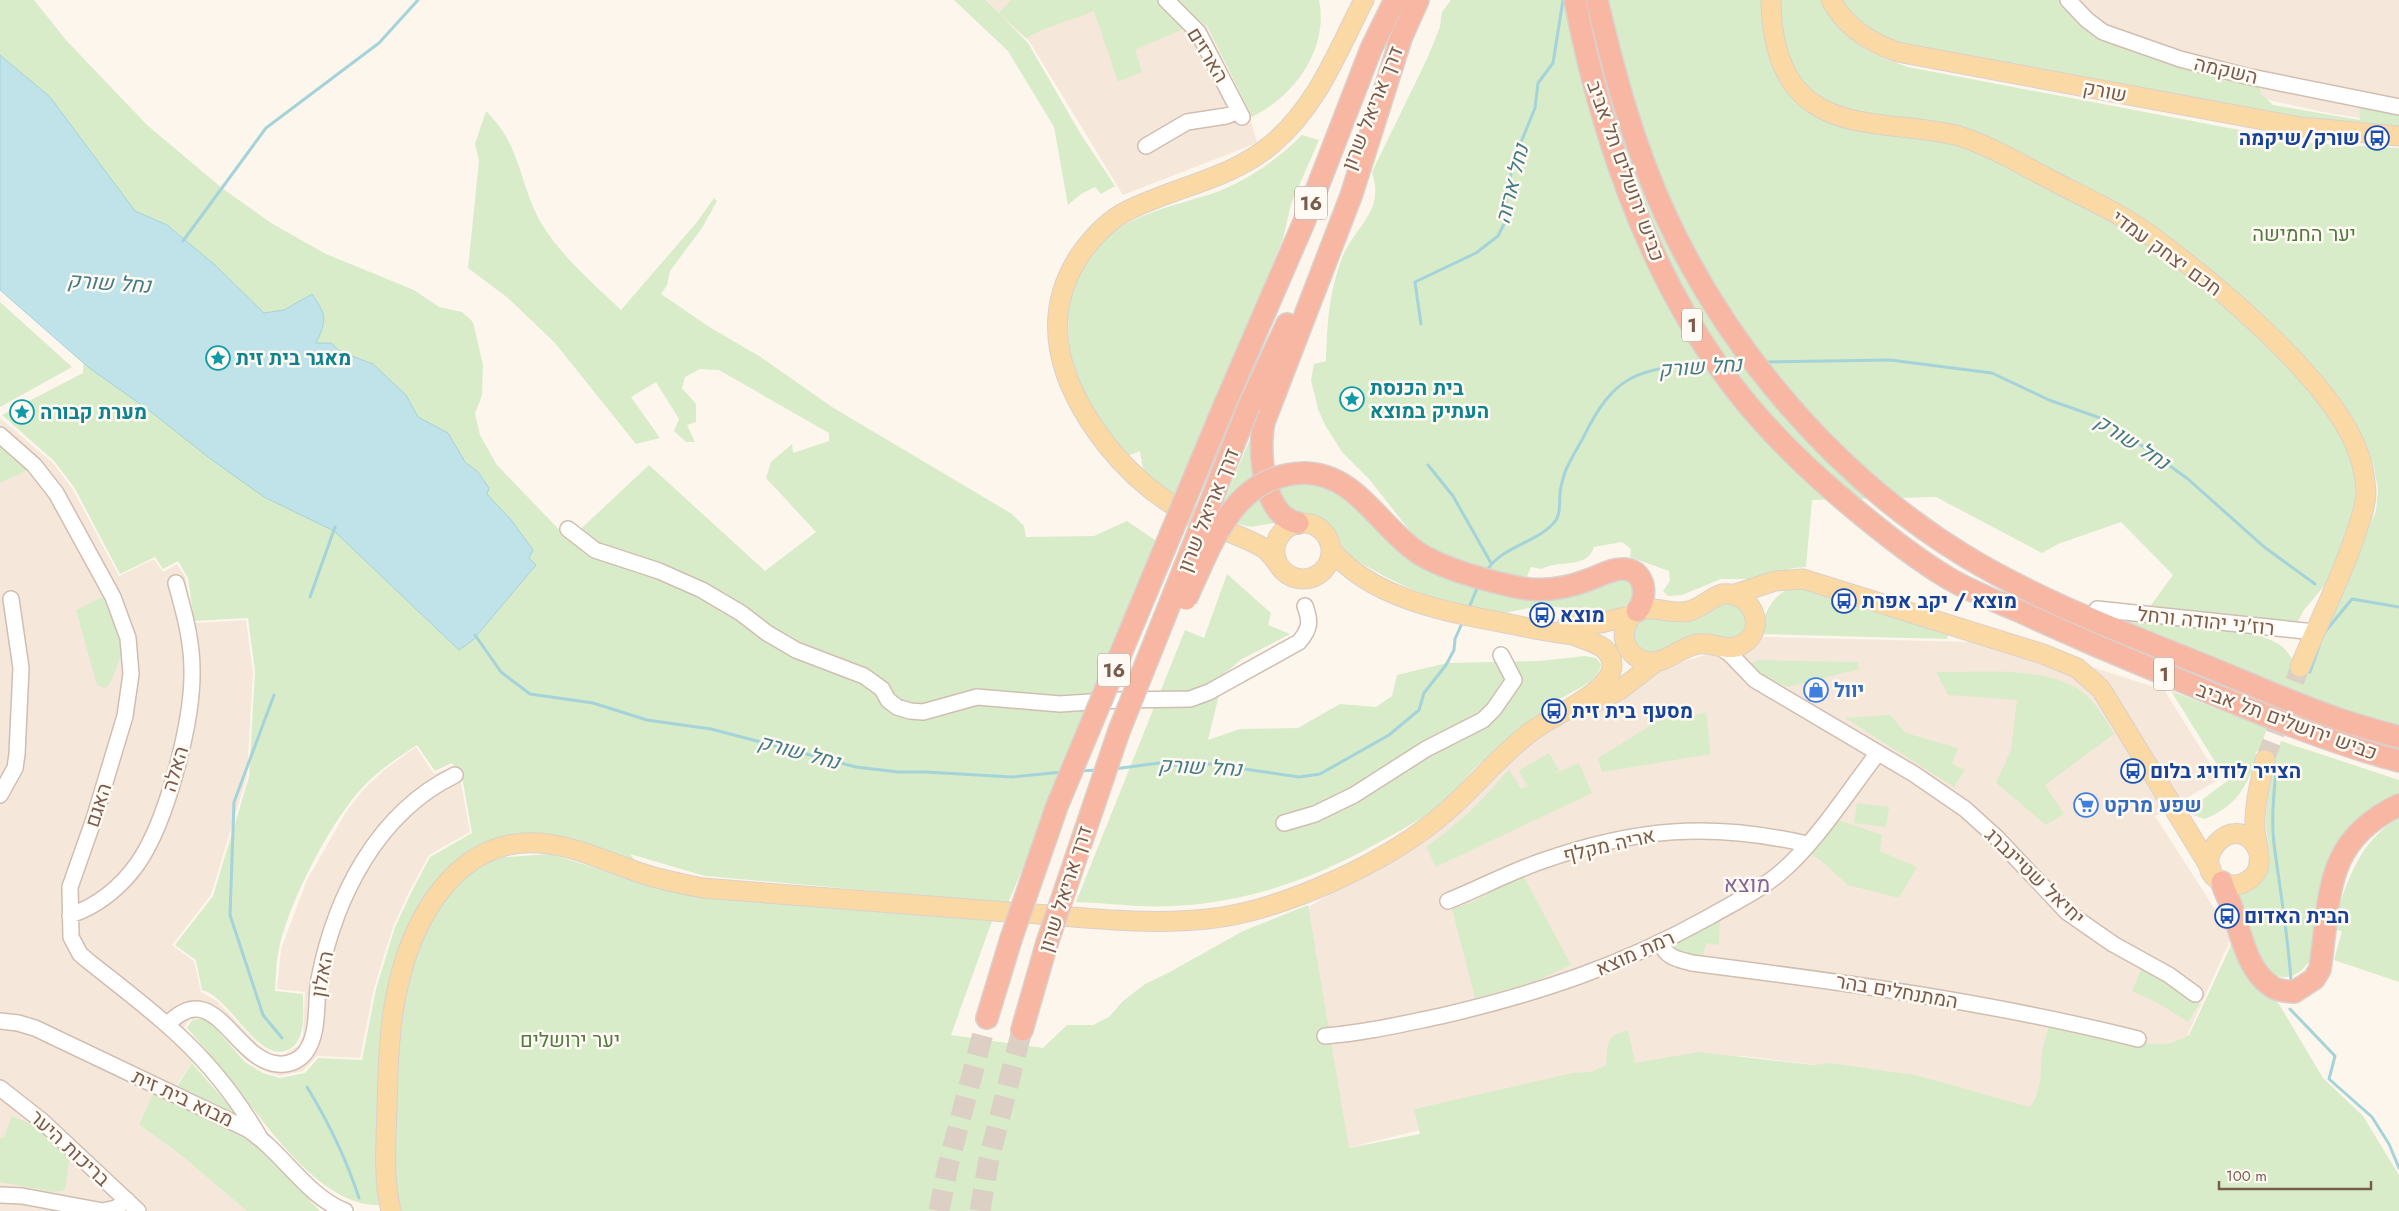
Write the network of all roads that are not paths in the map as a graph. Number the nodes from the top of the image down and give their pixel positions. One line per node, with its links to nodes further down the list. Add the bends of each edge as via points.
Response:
1 (1166, 0): 14 (street, הארזים, via 1198,32 1240,114 1187,122)
2 (1364, 0): 10 (main road)
3 (1395, 0): 61 (highway, דרך אריאל שרון / 16, bridge, via 1371,49 1304,222 1057,806)
4 (1418, 0): 11 (highway, דרך אריאל שרון / 16)
5 (1575, 0): 45 (highway, כביש ירושלים תל אביב / 1, via 1593,84 1656,258 1719,368 1756,412 1830,488 1880,531 1967,588 2099,647 2332,740)
6 (1596, 0): 42 (highway, כביש ירושלים תל אביב / 1, via 1625,108 1662,206 1695,271 1767,378 1839,457 1883,496 1951,547 2020,585 2117,630 2338,719)
7 (1771, 0): 32 (main road, חכם יצחק עמדי, via 1772,25 1782,65 1788,78 1813,104 1847,118 1920,127 1964,138 2014,160 2113,212 2150,235 2237,306 2312,381 2354,442 2366,493 2352,545)
8 (1831, 0): 13 (main road, שורק, via 1859,33 1897,52 2301,128)
9 (2068, 0): 12 (street, השקמה, via 2103,32 2170,56 2246,76)
10 (1357, 9): 16 (main road, via 1326,78 1286,132 1247,161 1218,177 1142,204 1110,222 1086,247 1062,293 1057,319 1059,346 1067,378 1105,443 1154,492)
11 (1403, 32): 17 (highway, via 1351,196 1264,422 1261,456 1268,488); 41 (highway, דרך אריאל שרון / 16, bridge, via 1292,313 1250,406)
12 (2399, 107)
13 (2399, 136)
14 (1146, 146)
15 (0, 435): 58 (street, האגם, via 34,465 56,493 118,606 130,649 131,674 125,716 70,887)
16 (1215, 528): 17 (main road, via 1256,534); 20 (main road, via 1266,550)
17 (1290, 528): 19 (main road, via 1311,524 1321,529); 20 (main road, via 1275,550)
18 (568, 529): 27 (street, via 595,550 659,571 702,590 796,650 864,676 896,707 910,711 923,712 977,697 1060,704 1180,700 1200,696 1299,642 1309,627)
19 (1331, 548): 21 (main road, via 1327,564); 23 (main road, via 1345,564)
20 (1278, 564): 21 (main road, via 1295,577 1308,578)
21 (1319, 573): 23 (main road)
22 (1790, 579): 25 (main road); 31 (main road, via 1769,593); 51 (main road, via 1811,581 2043,654 2077,668 2095,682 2112,705)
23 (1368, 580): 30 (main road, via 1396,594 1448,612)
24 (176, 584): 58 (street, האלה, via 189,638 192,685 188,723 169,790 150,842 131,872 101,900)
25 (1735, 594): 29 (main road, via 1718,595 1687,612 1654,607); 31 (main road, via 1749,603 1755,615)
26 (11, 599): 49 (street, via 21,668 17,754 14,768)
27 (1305, 606)
28 (2097, 609): 32 (street, רוז'ני יהודה ורחל)
29 (1635, 613): 30 (main road, via 1580,626); 35 (main road, via 1625,628); 41 (highway, bridge, via 1643,602 1644,588 1638,577 1628,570 1616,570 1556,589 1508,585 1442,565 1417,552 1342,483 1322,475 1305,473 1271,478 1246,494 1214,540)
30 (1510, 624): 33 (main road)
31 (1752, 631): 34 (main road, via 1734,647); 39 (street, via 1745,663)
32 (2315, 632): 38 (main road, חכם יצחק עמדי)
33 (1575, 636): 35 (main road, via 1610,637); 40 (main road, via 1604,648 1612,665 1605,683)
34 (1718, 646): 37 (main road, via 1688,646); 39 (street, יחיאל שטיינברג)
35 (1628, 648): 37 (main road, via 1641,660); 40 (main road, via 1627,663 1615,681)
36 (1501, 654): 52 (street, via 1514,680 1483,720 1426,749 1346,799 1315,814)
37 (1657, 661): 46 (main road, via 1621,689 1552,727)
38 (2300, 667)
39 (1755, 680): 43 (street, יחיאל שטיינברג)
40 (1582, 700): 46 (main road, via 1533,730)
41 (1119, 731): 64 (highway, דרך אריאל שרון / 16, bridge, via 1047,943)
42 (2399, 736)
43 (1878, 753): 54 (street, רמת מוצא); 60 (street, יחיאל שטיינברג, via 1965,809 2067,912)
44 (2266, 760): 48 (main road)
45 (2399, 761)
46 (1494, 765): 73 (main road, via 1435,820 1387,852 1289,900 1207,919 1115,920 703,888 667,881 544,844 516,844 491,850 461,867 437,895 410,945 400,977 391,1029 387,1096 386,1167)
47 (455, 775): 63 (street, האלון, via 410,804 363,862 336,918 319,981 311,1042 299,1058 283,1065 264,1061 247,1049 217,1017 205,1010 188,1010)
48 (2259, 788): 53 (main road, via 2244,818); 55 (main road, via 2254,818)
49 (0, 795)
50 (2399, 805): 56 (highway, via 2368,822 2346,849 2331,887 2320,969 2314,979 2294,992 2271,986 2256,968 2242,942)
51 (2176, 815): 53 (main road, via 2199,836 2212,839); 56 (main road)
52 (1284, 822)
53 (2227, 836): 55 (main road, via 2244,836); 56 (main road, via 2215,843 2209,857)
54 (1807, 844): 57 (street, אריה מקלף, via 1709,830 1677,830 1622,837 1542,861); 59 (street, רמת מוצא, via 1780,873 1761,887)
55 (2258, 850): 56 (main road, via 2260,862 2256,872)
56 (2225, 878)
57 (1448, 901)
58 (70, 915): 63 (street, האגם, via 71,937 80,954)
59 (1661, 944): 65 (street, רמת מוצא, via 1585,975 1514,998 1375,1030); 66 (street, המתנחלים בהר, via 1664,952 1672,958 1692,963 1890,989 2040,1016)
60 (2195, 994)
61 (987, 1018)
62 (0, 1021): 68 (street, מבוא בית זית, via 35,1028 242,1126)
63 (167, 1025): 68 (street, האגם, via 228,1091)
64 (1022, 1030)
65 (1325, 1036)
66 (2138, 1039)
67 (0, 1088): 70 (street, בריכות היער, via 42,1121)
68 (260, 1138): 72 (street, מבוא בית זית, via 322,1197)
69 (0, 1195): 70 (street, via 100,1210 116,1208)
70 (127, 1200): 71 (street, בריכות היער)
71 (138, 1211)
72 (346, 1211)
73 (391, 1211)

